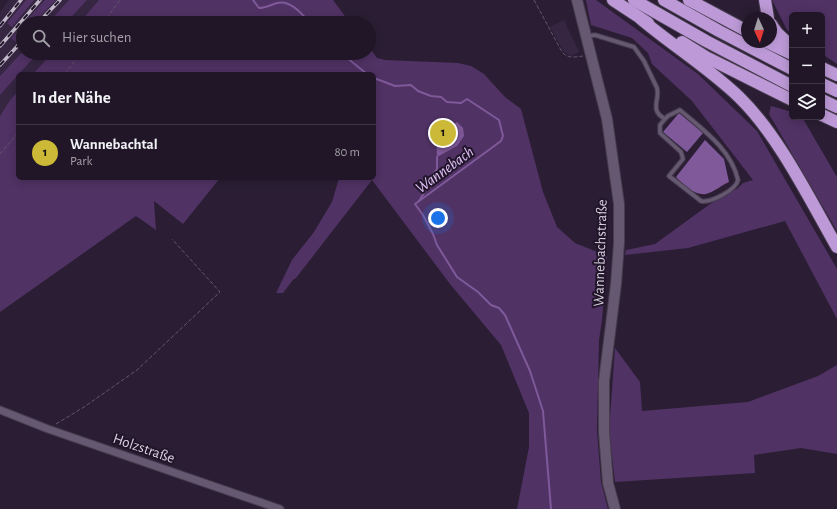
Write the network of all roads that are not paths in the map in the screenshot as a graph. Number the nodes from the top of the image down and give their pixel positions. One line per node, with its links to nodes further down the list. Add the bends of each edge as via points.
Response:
1 (577, 0): 11 (main road, Wannebachstraße)
2 (613, 0): 8 (highway)
3 (634, 0): 18 (highway)
4 (664, 0): 15 (highway)
5 (689, 0): 9 (highway)
6 (764, 0): 7 (highway)
7 (767, 12)
8 (641, 19): 21 (highway, via 706,57); 27 (highway, via 714,74 751,109 772,137)
9 (741, 29)
10 (777, 32): 12 (highway)
11 (586, 37): 25 (lane, via 604,37 637,50 657,88 656,108); 30 (main road, Wannebachstraße, via 607,119 619,204 616,284 604,381 608,483)
12 (789, 44)
13 (777, 47): 14 (highway)
14 (789, 53)
15 (789, 67)
16 (825, 68): 17 (highway)
17 (836, 74)
18 (789, 84)
19 (825, 85): 20 (highway)
20 (837, 91)
21 (789, 98)
22 (825, 101): 23 (highway)
23 (837, 107)
24 (825, 116): 26 (highway)
25 (665, 119): 25 (lane, via 660,125 660,133 681,152 683,159 669,176 701,201 706,202 735,187 738,180 730,160 712,137 680,110)
26 (837, 122)
27 (837, 247)
28 (0, 410): 29 (street, Holzstraße)
29 (280, 509)
30 (615, 509)

